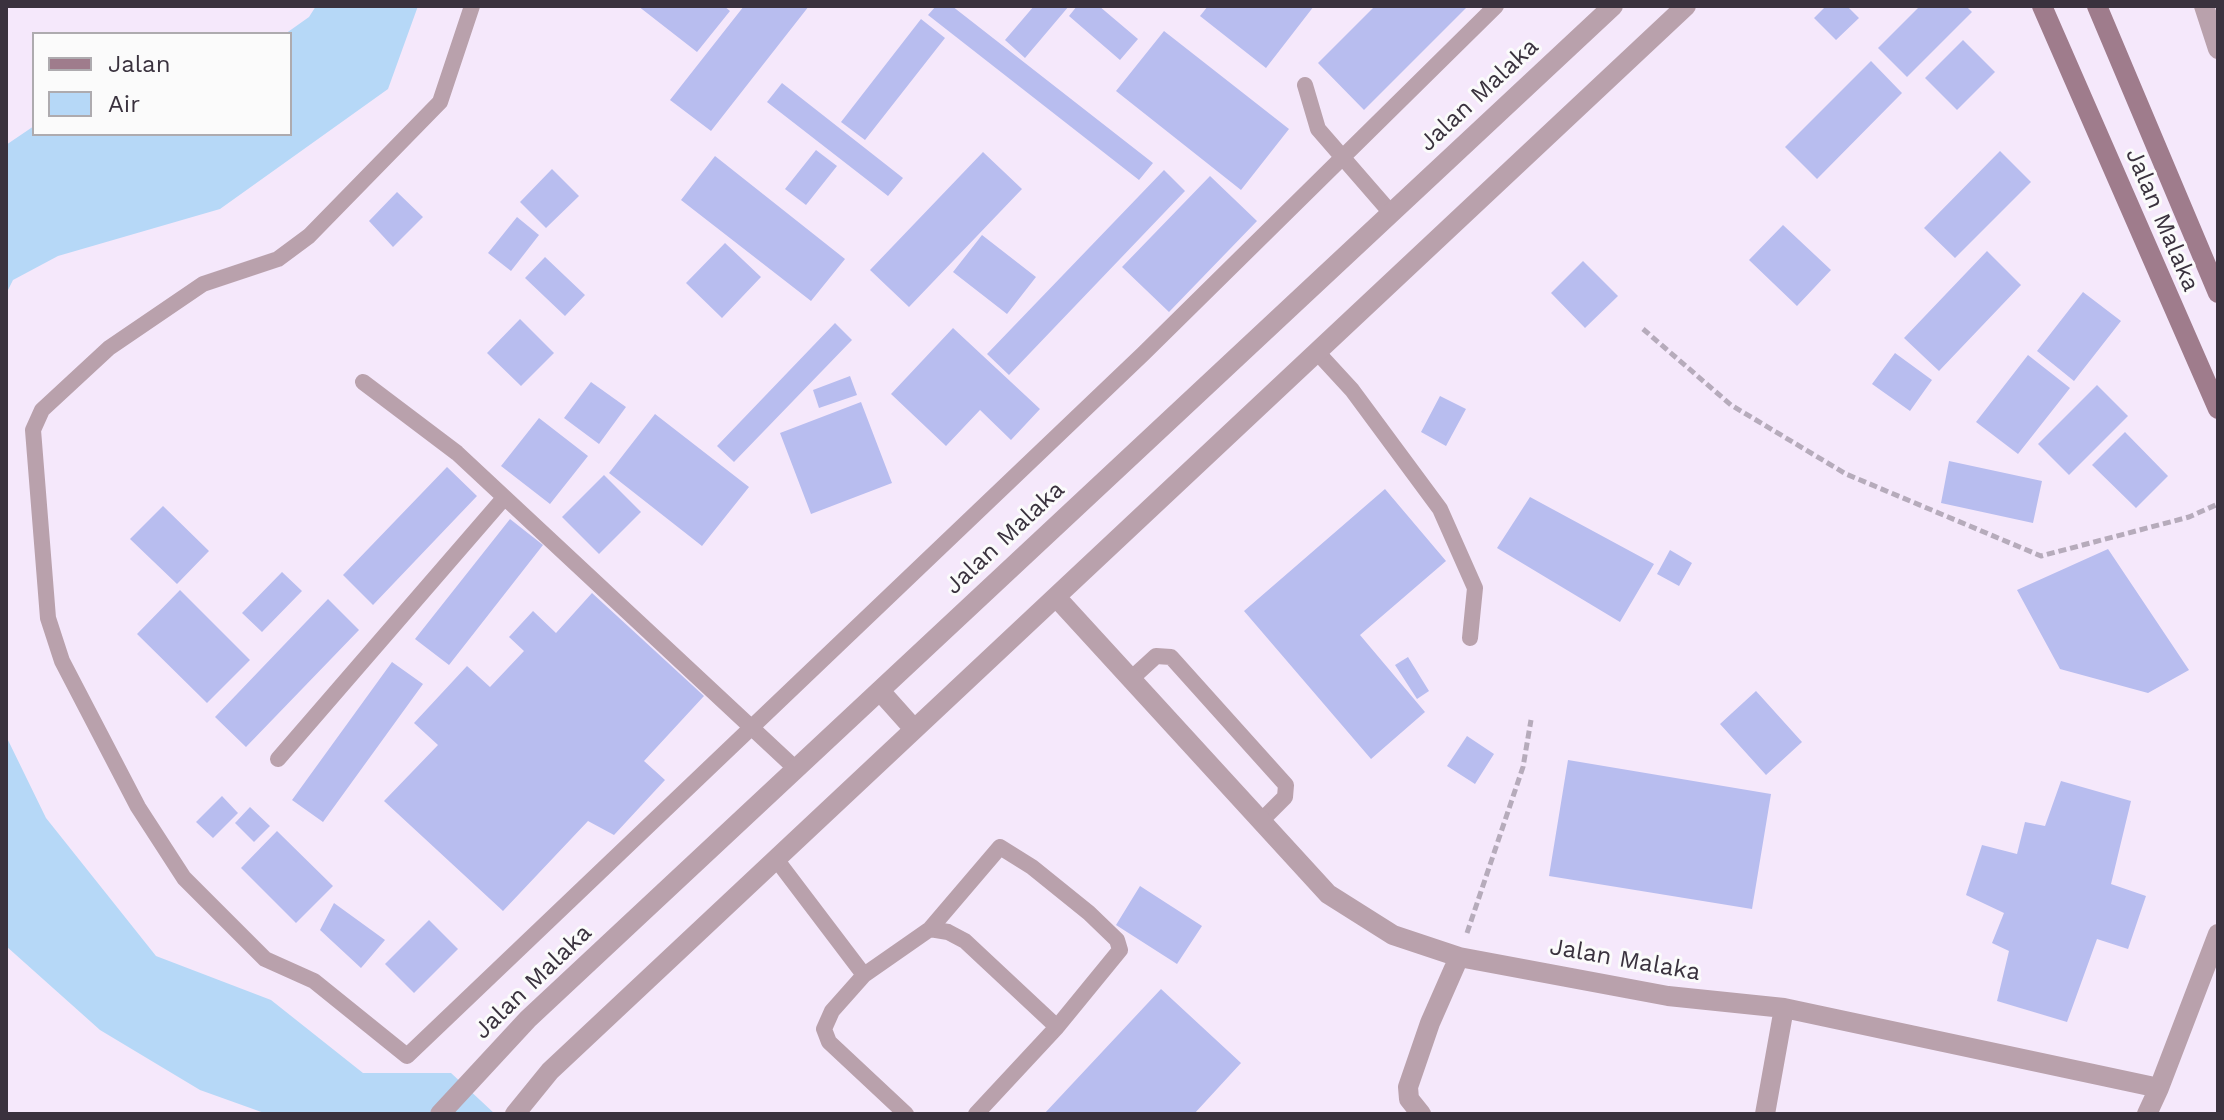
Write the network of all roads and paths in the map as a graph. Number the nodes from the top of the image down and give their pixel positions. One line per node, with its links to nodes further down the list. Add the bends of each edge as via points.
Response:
1 (472, 6): 24 (lane, via 440,102 309,236 278,259 203,284 109,348 42,410 33,430 40,551 48,618 62,661 138,807 184,878 265,959 314,981 407,1056)
2 (1496, 6): 10 (lane)
3 (1613, 6): 11 (street, Jalan Malaka)
4 (1686, 6): 14 (street)
5 (2042, 6): 16 (street, Jalan Malaka)
6 (2097, 6): 12 (street, Jalan Malaka)
7 (2204, 6): 8 (street)
8 (2218, 49)
9 (1305, 85): 10 (lane, via 1318,129)
10 (1342, 156): 11 (lane); 24 (lane)
11 (1391, 213): 22 (street, Jalan Malaka)
12 (2218, 293)
13 (1643, 329): 18 (path, via 1731,405 1846,474 2041,556 2189,517)
14 (1317, 352): 19 (street); 20 (lane, via 1440,509 1475,588)
15 (363, 382): 17 (lane, via 457,453)
16 (2218, 409)
17 (504, 498): 24 (lane); 26 (lane)
18 (2218, 504)
19 (1056, 597): 21 (street, Jalan Malaka); 25 (street)
20 (1470, 638)
21 (1127, 674): 28 (street, Jalan Malaka); 28 (lane, via 1156,656 1171,657 1286,785 1285,797)
22 (880, 691): 25 (street); 27 (street, Jalan Malaka)
23 (1531, 720): 32 (path, via 1523,767)
24 (754, 728): 27 (lane)
25 (914, 729): 29 (street)
26 (278, 759)
27 (796, 769): 37 (street, Jalan Malaka, via 528,1019)
28 (1261, 821): 32 (street, Jalan Malaka, via 1328,894 1393,935)
29 (776, 859): 33 (lane); 38 (street, via 550,1071)
30 (930, 929): 33 (lane); 35 (lane, via 965,941); 35 (lane, via 1000,847 1032,867 1089,913 1117,940 1120,950)
31 (2218, 934): 36 (street)
32 (1459, 957): 34 (street, Jalan Malaka, via 1668,996); 41 (street, via 1408,1087 1409,1099)
33 (864, 975): 39 (lane, via 832,1011 824,1029 829,1042)
34 (1784, 1008): 36 (street, Jalan Malaka); 42 (street)
35 (1057, 1027): 40 (lane)
36 (2159, 1088): 43 (street)
37 (440, 1114)
38 (515, 1114)
39 (906, 1114)
40 (976, 1114)
41 (1421, 1114)
42 (1765, 1114)
43 (2147, 1114)

